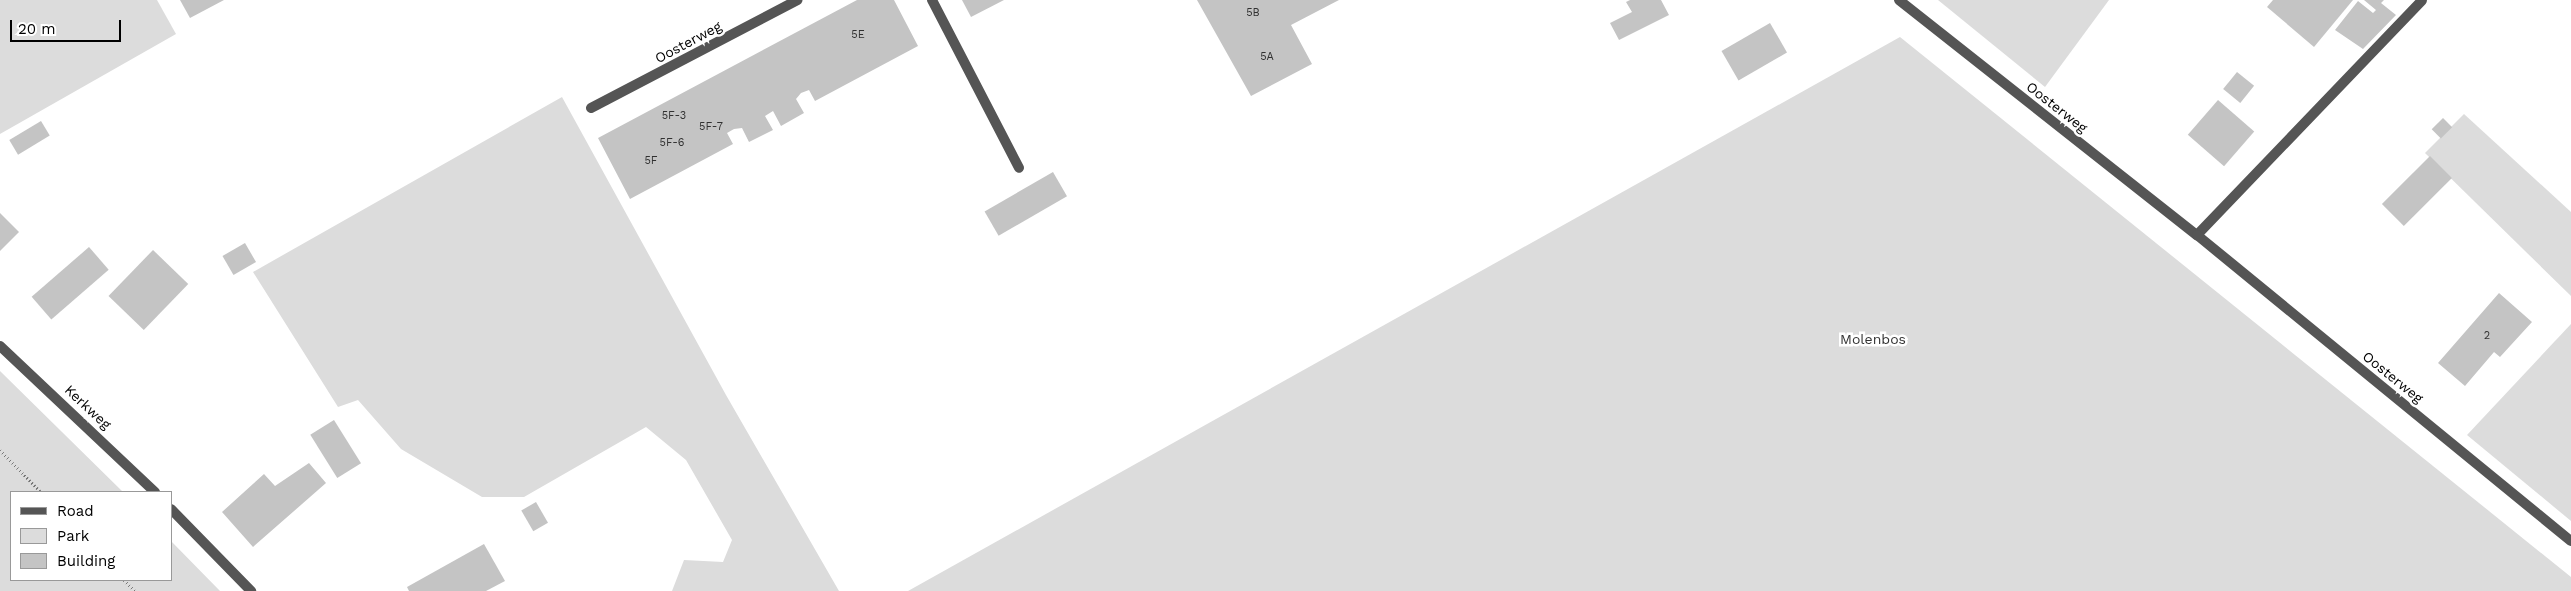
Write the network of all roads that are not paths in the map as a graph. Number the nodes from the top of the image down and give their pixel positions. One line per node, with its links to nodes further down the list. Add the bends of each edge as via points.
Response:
1 (798, 0): 5 (street, Oosterweg)
2 (932, 0): 6 (street)
3 (1899, 0): 7 (street, Oosterweg)
4 (2422, 0): 7 (street)
5 (591, 108)
6 (1019, 168)
7 (2197, 235): 11 (street, Oosterweg)
8 (0, 346): 9 (street, Kerkweg)
9 (153, 491)
10 (172, 510): 12 (street)
11 (2571, 540)
12 (251, 591)

